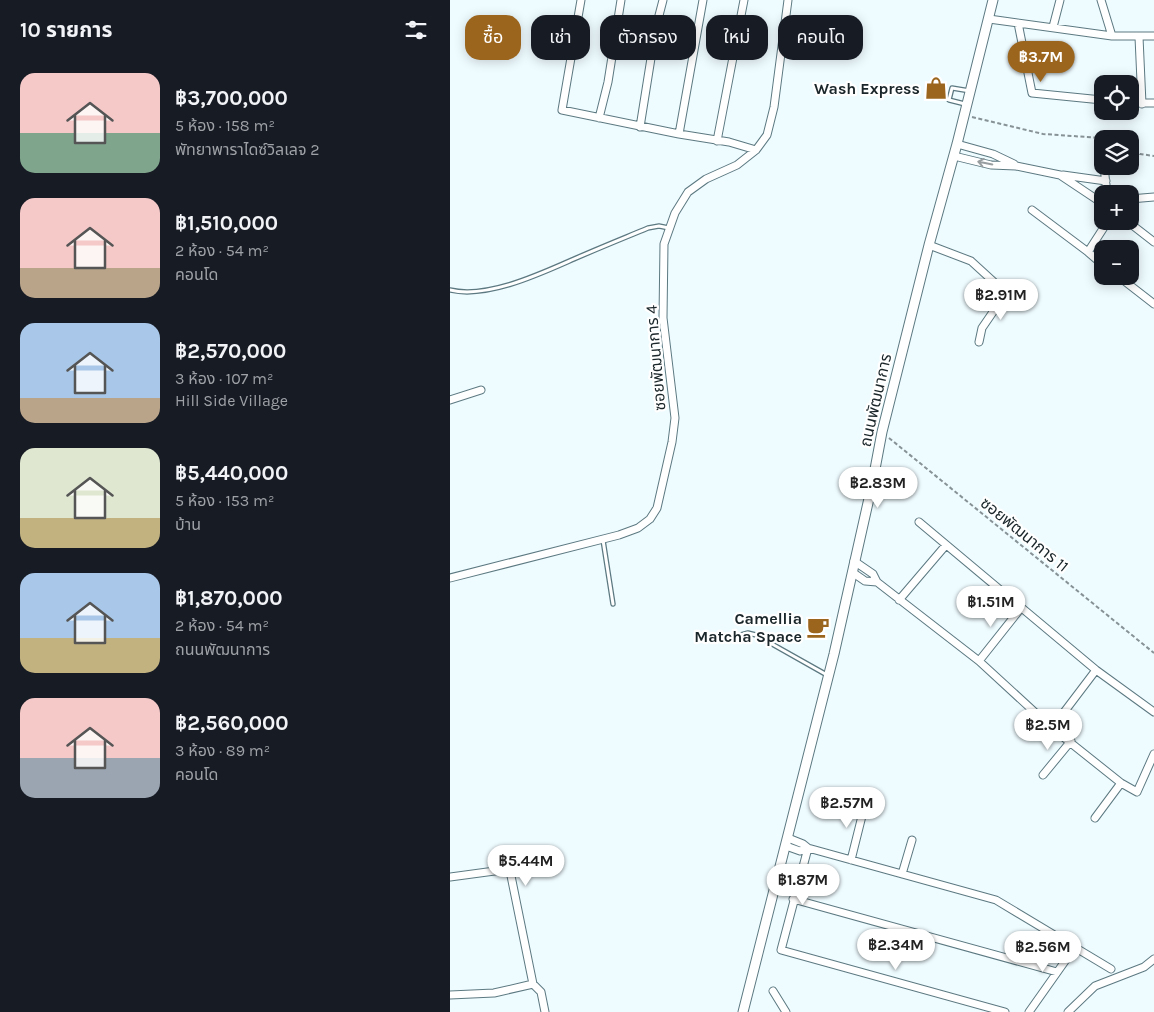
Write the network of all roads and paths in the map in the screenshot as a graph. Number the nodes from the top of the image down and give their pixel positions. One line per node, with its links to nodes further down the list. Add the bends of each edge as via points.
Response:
1 (581, 0): 23 (street, via 562,110)
2 (621, 0): 23 (street)
3 (663, 0): 24 (street)
4 (703, 0): 25 (street)
5 (744, 0): 27 (street)
6 (788, 0): 29 (street, ซอยพัฒนาการ 4, via 774,107 767,134)
7 (993, 0): 10 (street, ถนนพัฒนาการ)
8 (1060, 0): 12 (street)
9 (1101, 0): 13 (street)
10 (989, 19): 11 (street); 16 (street, ถนนพัฒนาการ)
11 (1018, 23): 12 (street); 17 (street, via 1032,93)
12 (1053, 28): 13 (street)
13 (1112, 36): 15 (street)
14 (1154, 36): 15 (street)
15 (1138, 37): 20 (street)
16 (971, 91): 21 (street, ถนนพัฒนาการ); 21 (lane, via 952,88 949,100)
17 (1094, 99)
18 (1154, 103): 20 (street)
19 (1139, 104): 20 (street)
20 (1142, 104)
21 (967, 105): 22 (street, ถนนพัฒนาการ)
22 (965, 115): 26 (path, via 1043,134); 28 (street, ถนนพัฒนาการ)
23 (599, 118): 24 (street)
24 (640, 127): 25 (street)
25 (679, 134): 27 (street)
26 (1094, 137)
27 (717, 141): 29 (street)
28 (957, 144): 31 (street, ถนนพัฒนาการ); 33 (street, via 993,154)
29 (756, 150): 42 (street, ซอยพัฒนาการ 4, via 737,165 706,179 688,192)
30 (1139, 153): 32 (path)
31 (954, 156): 33 (street, one-way to 31); 46 (street, ถนนพัฒนาการ)
32 (1154, 156)
33 (1016, 166): 34 (street)
34 (1060, 175): 36 (street); 39 (street)
35 (1105, 175): 36 (street)
36 (1106, 181): 37 (street)
37 (1106, 185)
38 (1154, 197): 40 (street)
39 (1094, 198)
40 (1139, 198)
41 (1032, 210): 47 (street)
42 (670, 228): 50 (lane, via 648,228 520,281 491,289); 57 (street, ซอยพัฒนาการ 4, via 664,244 663,318 675,418 672,442 657,508 650,519 638,528)
43 (1102, 230): 47 (street)
44 (1139, 230): 45 (street)
45 (1154, 242)
46 (929, 245): 52 (street, via 971,261 1006,293 982,328); 55 (street, ถนนพัฒนาการ)
47 (1088, 252): 48 (street)
48 (1094, 257)
49 (1130, 285): 51 (street)
50 (450, 290)
51 (1154, 304)
52 (979, 342)
53 (481, 390): 54 (street)
54 (450, 400)
55 (882, 432): 59 (street, ถนนพัฒนาการ); 67 (path, ซอยพัฒนาการ 11)
56 (919, 522): 58 (street)
57 (603, 539): 61 (street, ซอยพัฒนาการ 4); 64 (lane)
58 (946, 545): 63 (street); 65 (street)
59 (854, 561): 60 (street, ถนนพัฒนาการ); 62 (street, via 873,574)
60 (852, 572): 62 (street, via 865,581); 70 (street, ถนนพัฒนาการ)
61 (450, 578)
62 (877, 582): 63 (street)
63 (899, 600): 68 (street)
64 (613, 604)
65 (1020, 608): 68 (street); 69 (street)
66 (737, 636): 70 (lane, via 756,634)
67 (1154, 653)
68 (979, 662): 72 (street)
69 (1096, 670): 71 (street); 72 (street)
70 (828, 675): 80 (street, ถนนพัฒนาการ)
71 (1154, 712)
72 (1052, 728): 73 (street)
73 (1070, 741): 75 (street); 76 (street)
74 (1154, 754): 76 (street, via 1137,792)
75 (1043, 775)
76 (1121, 783): 78 (street)
77 (865, 804): 82 (street)
78 (1095, 818)
79 (912, 840): 83 (street)
80 (787, 842): 81 (street, via 800,851); 94 (street, ถนนพัฒนาการ)
81 (808, 848): 82 (street); 85 (street)
82 (851, 860): 83 (street)
83 (902, 874): 86 (street, via 996,900)
84 (450, 877): 90 (street, via 510,871)
85 (793, 899): 89 (street); 96 (street, via 781,950)
86 (1075, 947): 88 (street); 89 (street)
87 (1154, 959): 98 (street, via 1144,967 1095,986)
88 (1111, 970)
89 (1058, 972): 97 (street)
90 (533, 984): 92 (street, via 494,993); 93 (street, via 541,992)
91 (773, 991): 95 (street)
92 (450, 995)
93 (545, 1012)
94 (743, 1012)
95 (786, 1012)
96 (1005, 1012)
97 (1029, 1012)
98 (1068, 1012)

